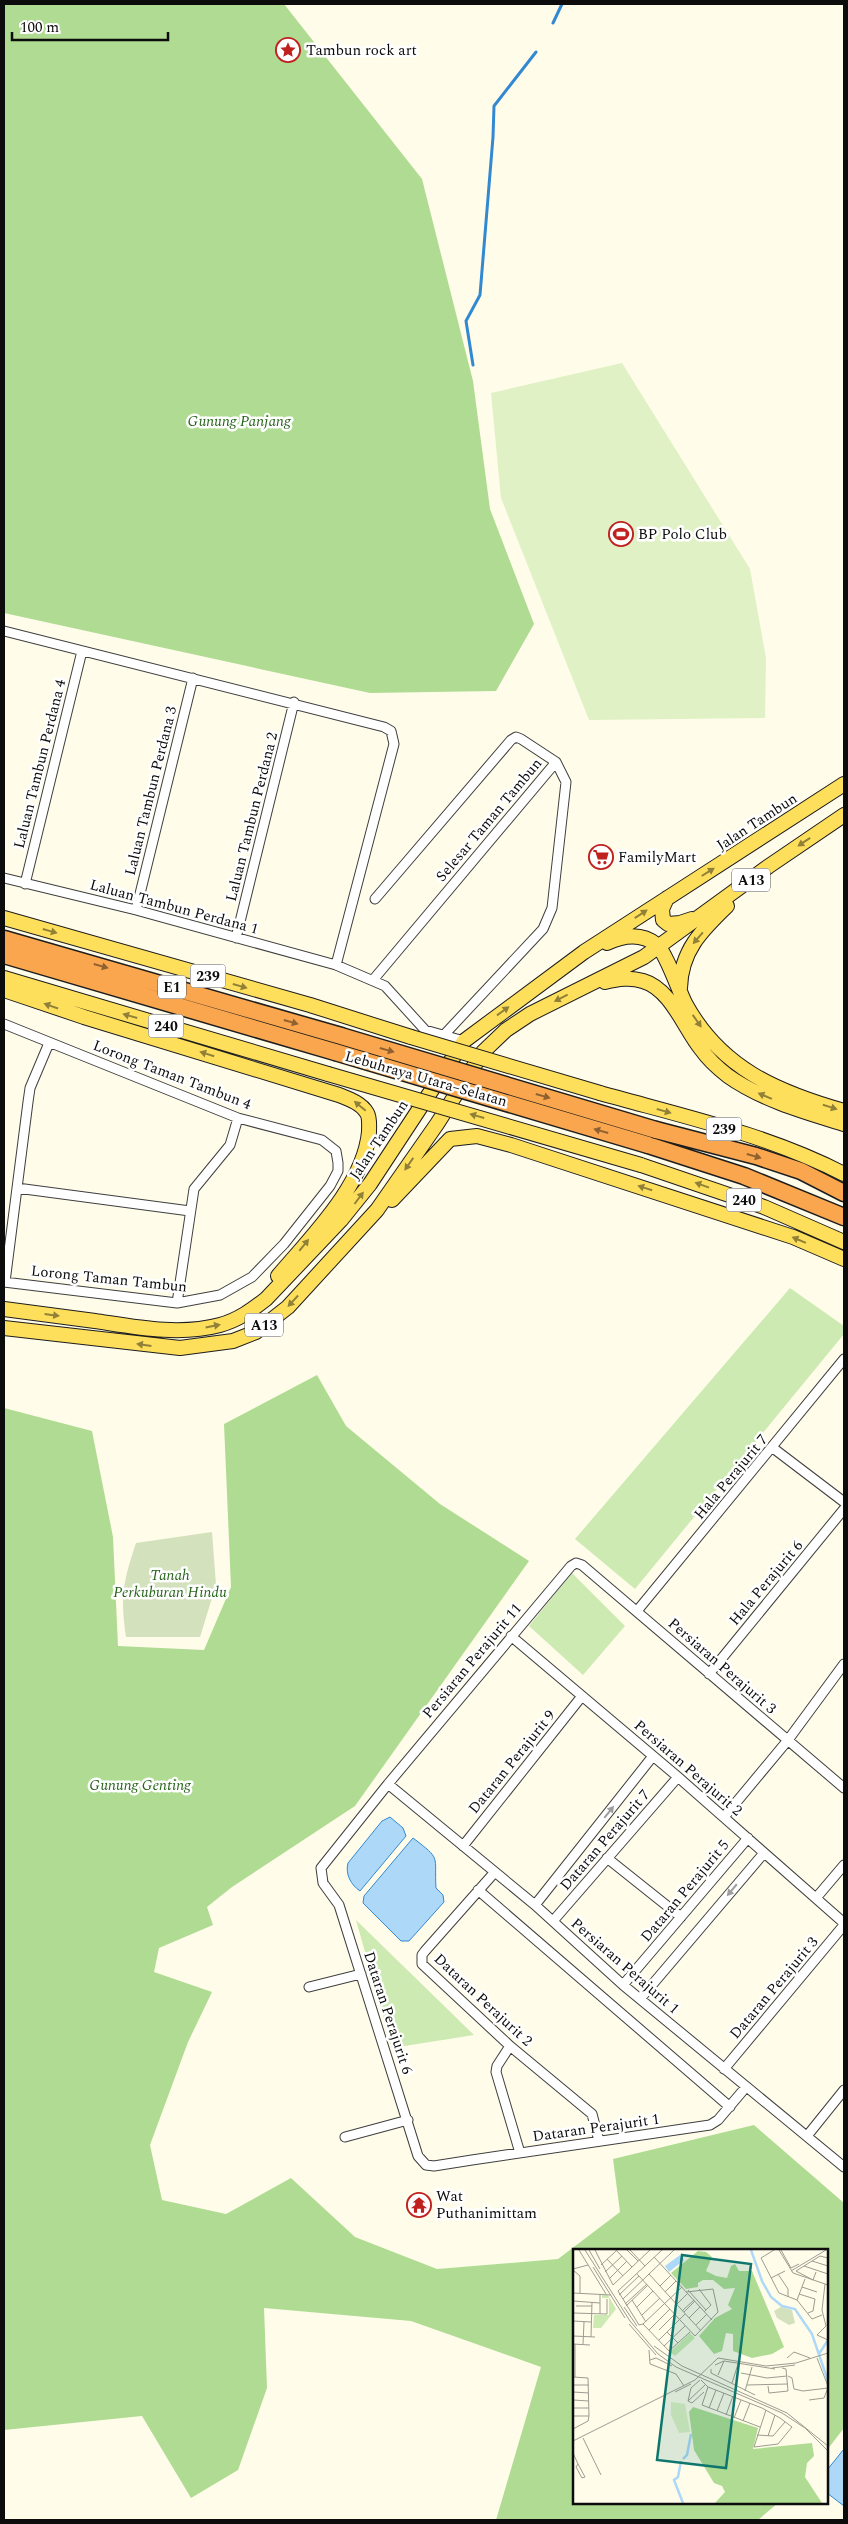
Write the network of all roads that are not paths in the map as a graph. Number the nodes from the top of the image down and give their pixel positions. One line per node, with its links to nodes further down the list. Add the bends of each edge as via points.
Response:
1 (4, 631): 2 (street)
2 (82, 651): 3 (street); 10 (street, Laluan Tambun Perdana 4)
3 (193, 678): 4 (street); 13 (street, Laluan Tambun Perdana 3)
4 (294, 702): 16 (street, Laluan Tambun Perdana 2); 21 (street, via 384,727 394,735)
5 (556, 762): 12 (street, via 521,739 511,740); 23 (street, Selesar Taman Tambun); 28 (street, Selesar Taman Tambun, via 566,782 549,919)
6 (844, 784): 11 (main road, Jalan Tambun / A13, one-way to 6)
7 (844, 814): 8 (main road, A13, one-way to 8)
8 (769, 866): 14 (main road, A13); 26 (main road, one-way to 26, via 688,949 680,973)
9 (4, 878): 10 (street, Laluan Tambun Perdana 1)
10 (25, 884): 13 (street, Laluan Tambun Perdana 1)
11 (667, 898): 14 (main road, via 662,909 663,920 668,924); 19 (main road, Jalan Tambun / A13, one-way to 11)
12 (375, 899)
13 (136, 910): 16 (street, Laluan Tambun Perdana 1)
14 (707, 913): 18 (main road, A13)
15 (4, 918): 35 (main road, 239, one-way to 35, bridge, via 310,1005)
16 (236, 938): 21 (street, Laluan Tambun Perdana 1)
17 (4, 939): 39 (highway, Lebuhraya Utara–Selatan / E1, one-way to 39, bridge, via 656,1130 756,1156 792,1168)
18 (659, 947): 19 (main road, via 647,938 632,936); 24 (main road, A13, via 644,958); 26 (main road)
19 (586, 951): 29 (main road, Jalan Tambun / A13, one-way to 19)
20 (4, 956): 42 (highway, Lebuhraya Utara–Selatan / E1, one-way to 20, bridge, via 744,1176 648,1145)
21 (336, 965): 23 (street, Laluan Tambun Perdana 1)
22 (4, 978): 43 (main road, 240, one-way to 22, bridge, via 764,1207 641,1165)
23 (373, 980): 28 (street, Laluan Tambun Perdana 1, via 385,986 425,1030)
24 (585, 986): 33 (main road, one-way to 24, via 776,1100 727,1075 701,1051 672,1005 654,986 644,981 622,979); 40 (main road, A13, one-way to 40, via 530,1014 506,1030 483,1052)
25 (4, 990): 46 (main road, one-way to 25, via 277,1277 330,1212 361,1165 369,1124 368,1114 362,1106 339,1095)
26 (680, 991): 31 (main road, one-way to 31, via 712,1041 752,1076)
27 (4, 1024): 30 (street, Lorong Taman Tambun 4)
28 (443, 1036): 29 (street, Laluan Tambun Perdana 1)
29 (464, 1041): 46 (main road, Jalan Tambun / A13, one-way to 29, via 342,1220 370,1184)
30 (49, 1042): 32 (street, Lorong Taman Tambun 4); 38 (street, Lorong Taman Tambun, via 30,1088)
31 (844, 1111)
32 (238, 1118): 34 (street, Lorong Taman Tambun 4, via 322,1140); 41 (street, via 230,1144 194,1189)
33 (844, 1124)
34 (332, 1146): 47 (street, Lorong Taman Tambun, via 338,1163 335,1177 271,1258 252,1277 229,1291 206,1299)
35 (810, 1156): 36 (main road); 37 (main road, 239)
36 (844, 1167)
37 (844, 1174)
38 (16, 1188): 41 (street); 45 (street, Lorong Taman Tambun)
39 (844, 1193)
40 (377, 1210): 44 (main road, one-way to 40, via 783,1234 477,1136 450,1139 396,1198); 49 (main road, A13, one-way to 49, via 288,1307 256,1332 233,1341 180,1348)
41 (190, 1211): 47 (street)
42 (844, 1217)
43 (844, 1242)
44 (844, 1259)
45 (4, 1282): 47 (street, Lorong Taman Tambun)
46 (266, 1299): 48 (main road, Jalan Tambun / A13, one-way to 46, via 141,1328 184,1330 236,1320)
47 (178, 1303)
48 (4, 1309)
49 (4, 1328)
50 (844, 1360): 51 (street, Hala Perajurit 7)
51 (773, 1448): 52 (street); 55 (street, Hala Perajurit 7)
52 (844, 1502)
53 (844, 1509): 58 (street, Hala Perajurit 6)
54 (582, 1565): 55 (street, Persiaran Perajurit 3); 56 (street, Persiaran Perajurit 11, via 576,1563 571,1566)
55 (637, 1611): 58 (street, Persiaran Perajurit 3)
56 (511, 1636): 59 (street, Persiaran Perajurit 2); 63 (street, Persiaran Perajurit 11)
57 (844, 1664): 60 (street)
58 (709, 1674): 60 (street, Persiaran Perajurit 3)
59 (582, 1696): 61 (street, Persiaran Perajurit 2); 67 (street, Dataran Perajurit 9)
60 (788, 1740): 64 (street, Persiaran Perajurit 3); 65 (street)
61 (653, 1756): 62 (street, Persiaran Perajurit 2); 75 (street, Dataran Perajurit 7, one-way to 61)
62 (678, 1777): 65 (street, Persiaran Perajurit 2); 69 (street, Dataran Perajurit 7)
63 (388, 1784): 67 (street, Persiaran Perajurit 1); 70 (street, Persiaran Perajurit 11)
64 (844, 1788)
65 (724, 1818): 66 (street, Persiaran Perajurit 2)
66 (748, 1838): 68 (street, Persiaran Perajurit 2); 76 (street, Dataran Perajurit 5)
67 (463, 1846): 72 (street, Persiaran Perajurit 1)
68 (764, 1853): 74 (street, Persiaran Perajurit 2); 82 (street, one-way to 82)
69 (607, 1858): 76 (street); 77 (street, Dataran Perajurit 7)
70 (324, 1863): 79 (street, Dataran Perajurit 6, via 323,1883 339,1905)
71 (844, 1865): 74 (street)
72 (494, 1872): 73 (street, Dataran Perajurit 2); 75 (street, Persiaran Perajurit 1)
73 (478, 1890): 83 (street, Dataran Perajurit 2, via 424,1951 421,1960 425,1968); 87 (street)
74 (816, 1898): 78 (street, Persiaran Perajurit 2)
75 (535, 1905): 77 (street, Persiaran Perajurit 1)
76 (681, 1917): 80 (street, Dataran Perajurit 5)
77 (553, 1921): 80 (street, Persiaran Perajurit 1)
78 (844, 1924): 84 (street, Dataran Perajurit 3)
79 (361, 1974): 81 (street); 88 (street, Dataran Perajurit 6)
80 (623, 1985): 82 (street, Persiaran Perajurit 1)
81 (309, 1987)
82 (640, 1999): 84 (street, Persiaran Perajurit 1)
83 (510, 2046): 91 (street, Dataran Perajurit 2, via 592,2114); 92 (street, via 496,2066 496,2072)
84 (724, 2069): 85 (street, Persiaran Perajurit 1)
85 (746, 2087): 87 (street, Dataran Perajurit 1); 89 (street, Persiaran Perajurit 1)
86 (844, 2090): 89 (street)
87 (730, 2106): 91 (street, Dataran Perajurit 1, via 717,2122 710,2125)
88 (408, 2120): 90 (street); 93 (street, Dataran Perajurit 6, via 420,2159)
89 (807, 2136): 94 (street, Persiaran Perajurit 1)
90 (345, 2137)
91 (600, 2141): 92 (street, Dataran Perajurit 1)
92 (520, 2153): 93 (street, Dataran Perajurit 1)
93 (434, 2166)
94 (844, 2168)

